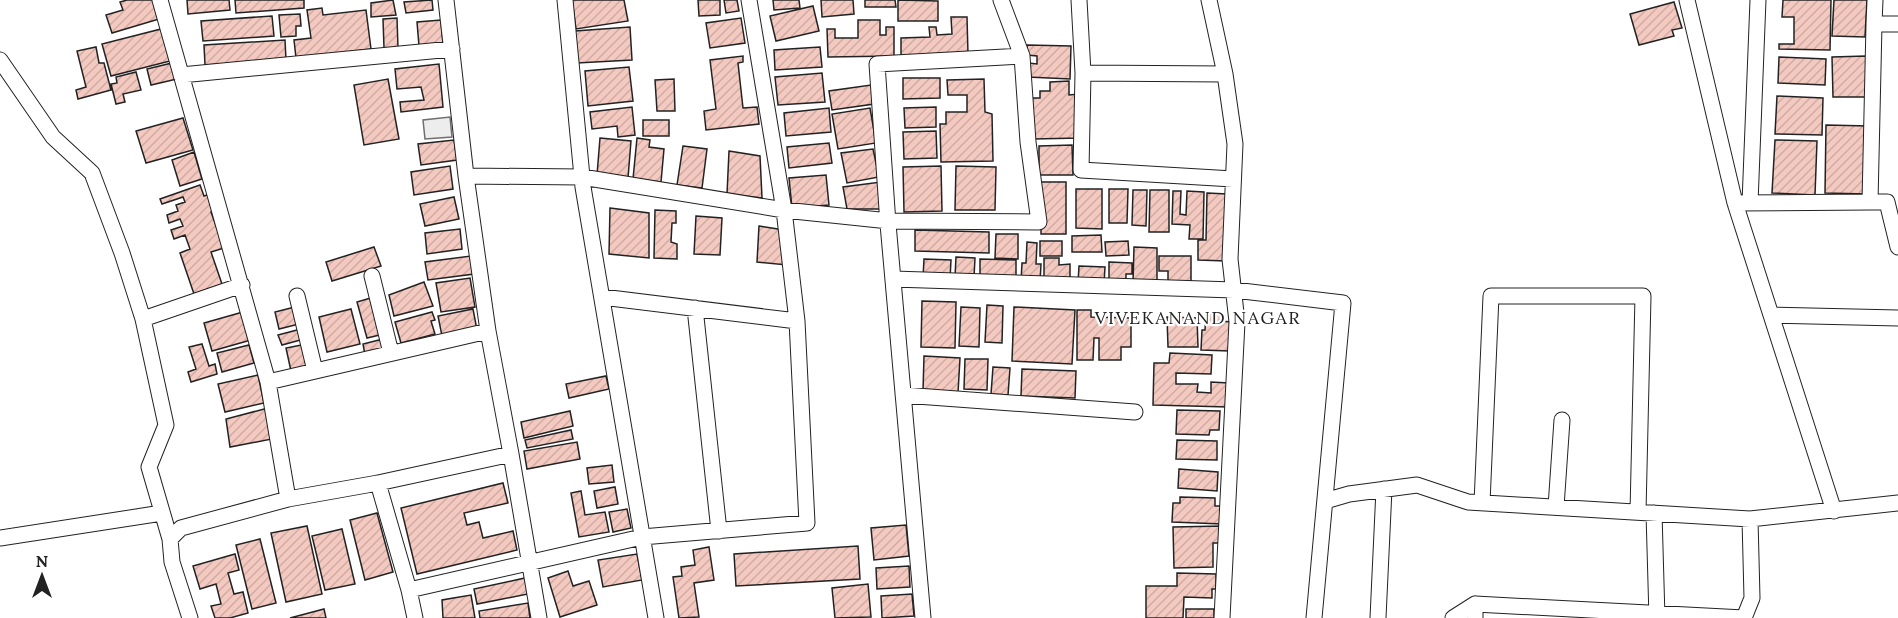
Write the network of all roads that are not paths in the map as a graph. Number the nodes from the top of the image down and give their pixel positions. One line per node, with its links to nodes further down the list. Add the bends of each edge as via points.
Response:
1 (160, 0): 18 (street)
2 (446, 0): 13 (street)
3 (565, 0): 20 (street)
4 (749, 0): 24 (street)
5 (1001, 0): 14 (street)
6 (1079, 0): 16 (street)
7 (1209, 0): 17 (street)
8 (1687, 0): 23 (street)
9 (1758, 0): 23 (street)
10 (1875, 0): 11 (street)
11 (1874, 24): 12 (street); 22 (street)
12 (1898, 24)
13 (452, 49): 18 (street); 19 (street)
14 (1022, 56): 25 (street, via 877,64); 25 (street, via 1039,222)
15 (0, 60): 36 (street, via 53,137 92,173)
16 (1083, 73): 17 (street); 21 (street, via 1081,170)
17 (1225, 74): 21 (street, via 1235,144)
18 (181, 75): 29 (street)
19 (466, 176): 20 (street); 38 (street)
20 (582, 177): 24 (street); 32 (street)
21 (1233, 179): 30 (street, via 1230,259)
22 (1870, 202): 23 (street); 26 (street, via 1887,202)
23 (1742, 203): 34 (street)
24 (784, 210): 25 (street); 37 (street)
25 (889, 221): 28 (street)
26 (1898, 247)
27 (372, 276): 39 (street)
28 (892, 279): 30 (street); 42 (street)
29 (242, 285): 36 (street); 41 (street)
30 (1234, 290): 49 (street, via 1343,303); 71 (street, via 1237,322)
31 (297, 296): 40 (street)
32 (602, 297): 33 (street); 58 (street)
33 (694, 308): 37 (street); 57 (street)
34 (1771, 315): 35 (street); 53 (street)
35 (1898, 318)
36 (143, 319): 54 (street, via 166,425 149,466)
37 (797, 321): 57 (street, via 807,523)
38 (488, 331): 39 (street); 45 (street)
39 (391, 353): 40 (street)
40 (315, 371): 41 (street)
41 (268, 382): 48 (street)
42 (903, 395): 43 (street); 70 (street)
43 (1135, 412)
44 (1562, 420): 52 (street)
45 (511, 454): 46 (street); 61 (street)
46 (378, 483): 48 (street); 62 (street)
47 (1384, 489): 49 (street); 50 (street, via 1417,485 1467,502); 73 (street)
48 (288, 499): 60 (street, via 181,528)
49 (1325, 501): 72 (street)
50 (1482, 503): 52 (street); 55 (street, via 1491,296 1643,296)
51 (1898, 503): 53 (street)
52 (1556, 507): 55 (street)
53 (1834, 511): 56 (street)
54 (162, 513): 59 (street); 60 (street)
55 (1646, 513): 56 (street); 65 (street)
56 (1749, 519): 75 (street, via 1752,597)
57 (719, 531): 58 (street)
58 (642, 537): 61 (street); 69 (street)
59 (0, 538)
60 (170, 539): 66 (street, via 172,562)
61 (529, 563): 62 (street); 68 (street)
62 (409, 590): 67 (street)
63 (1475, 611): 64 (street); 74 (street)
64 (1560, 613): 65 (street)
65 (1657, 616): 75 (street)
66 (190, 618)
67 (415, 618)
68 (539, 618)
69 (656, 618)
70 (923, 618)
71 (1222, 618)
72 (1314, 618)
73 (1378, 618)
74 (1453, 618)
75 (1744, 618)

